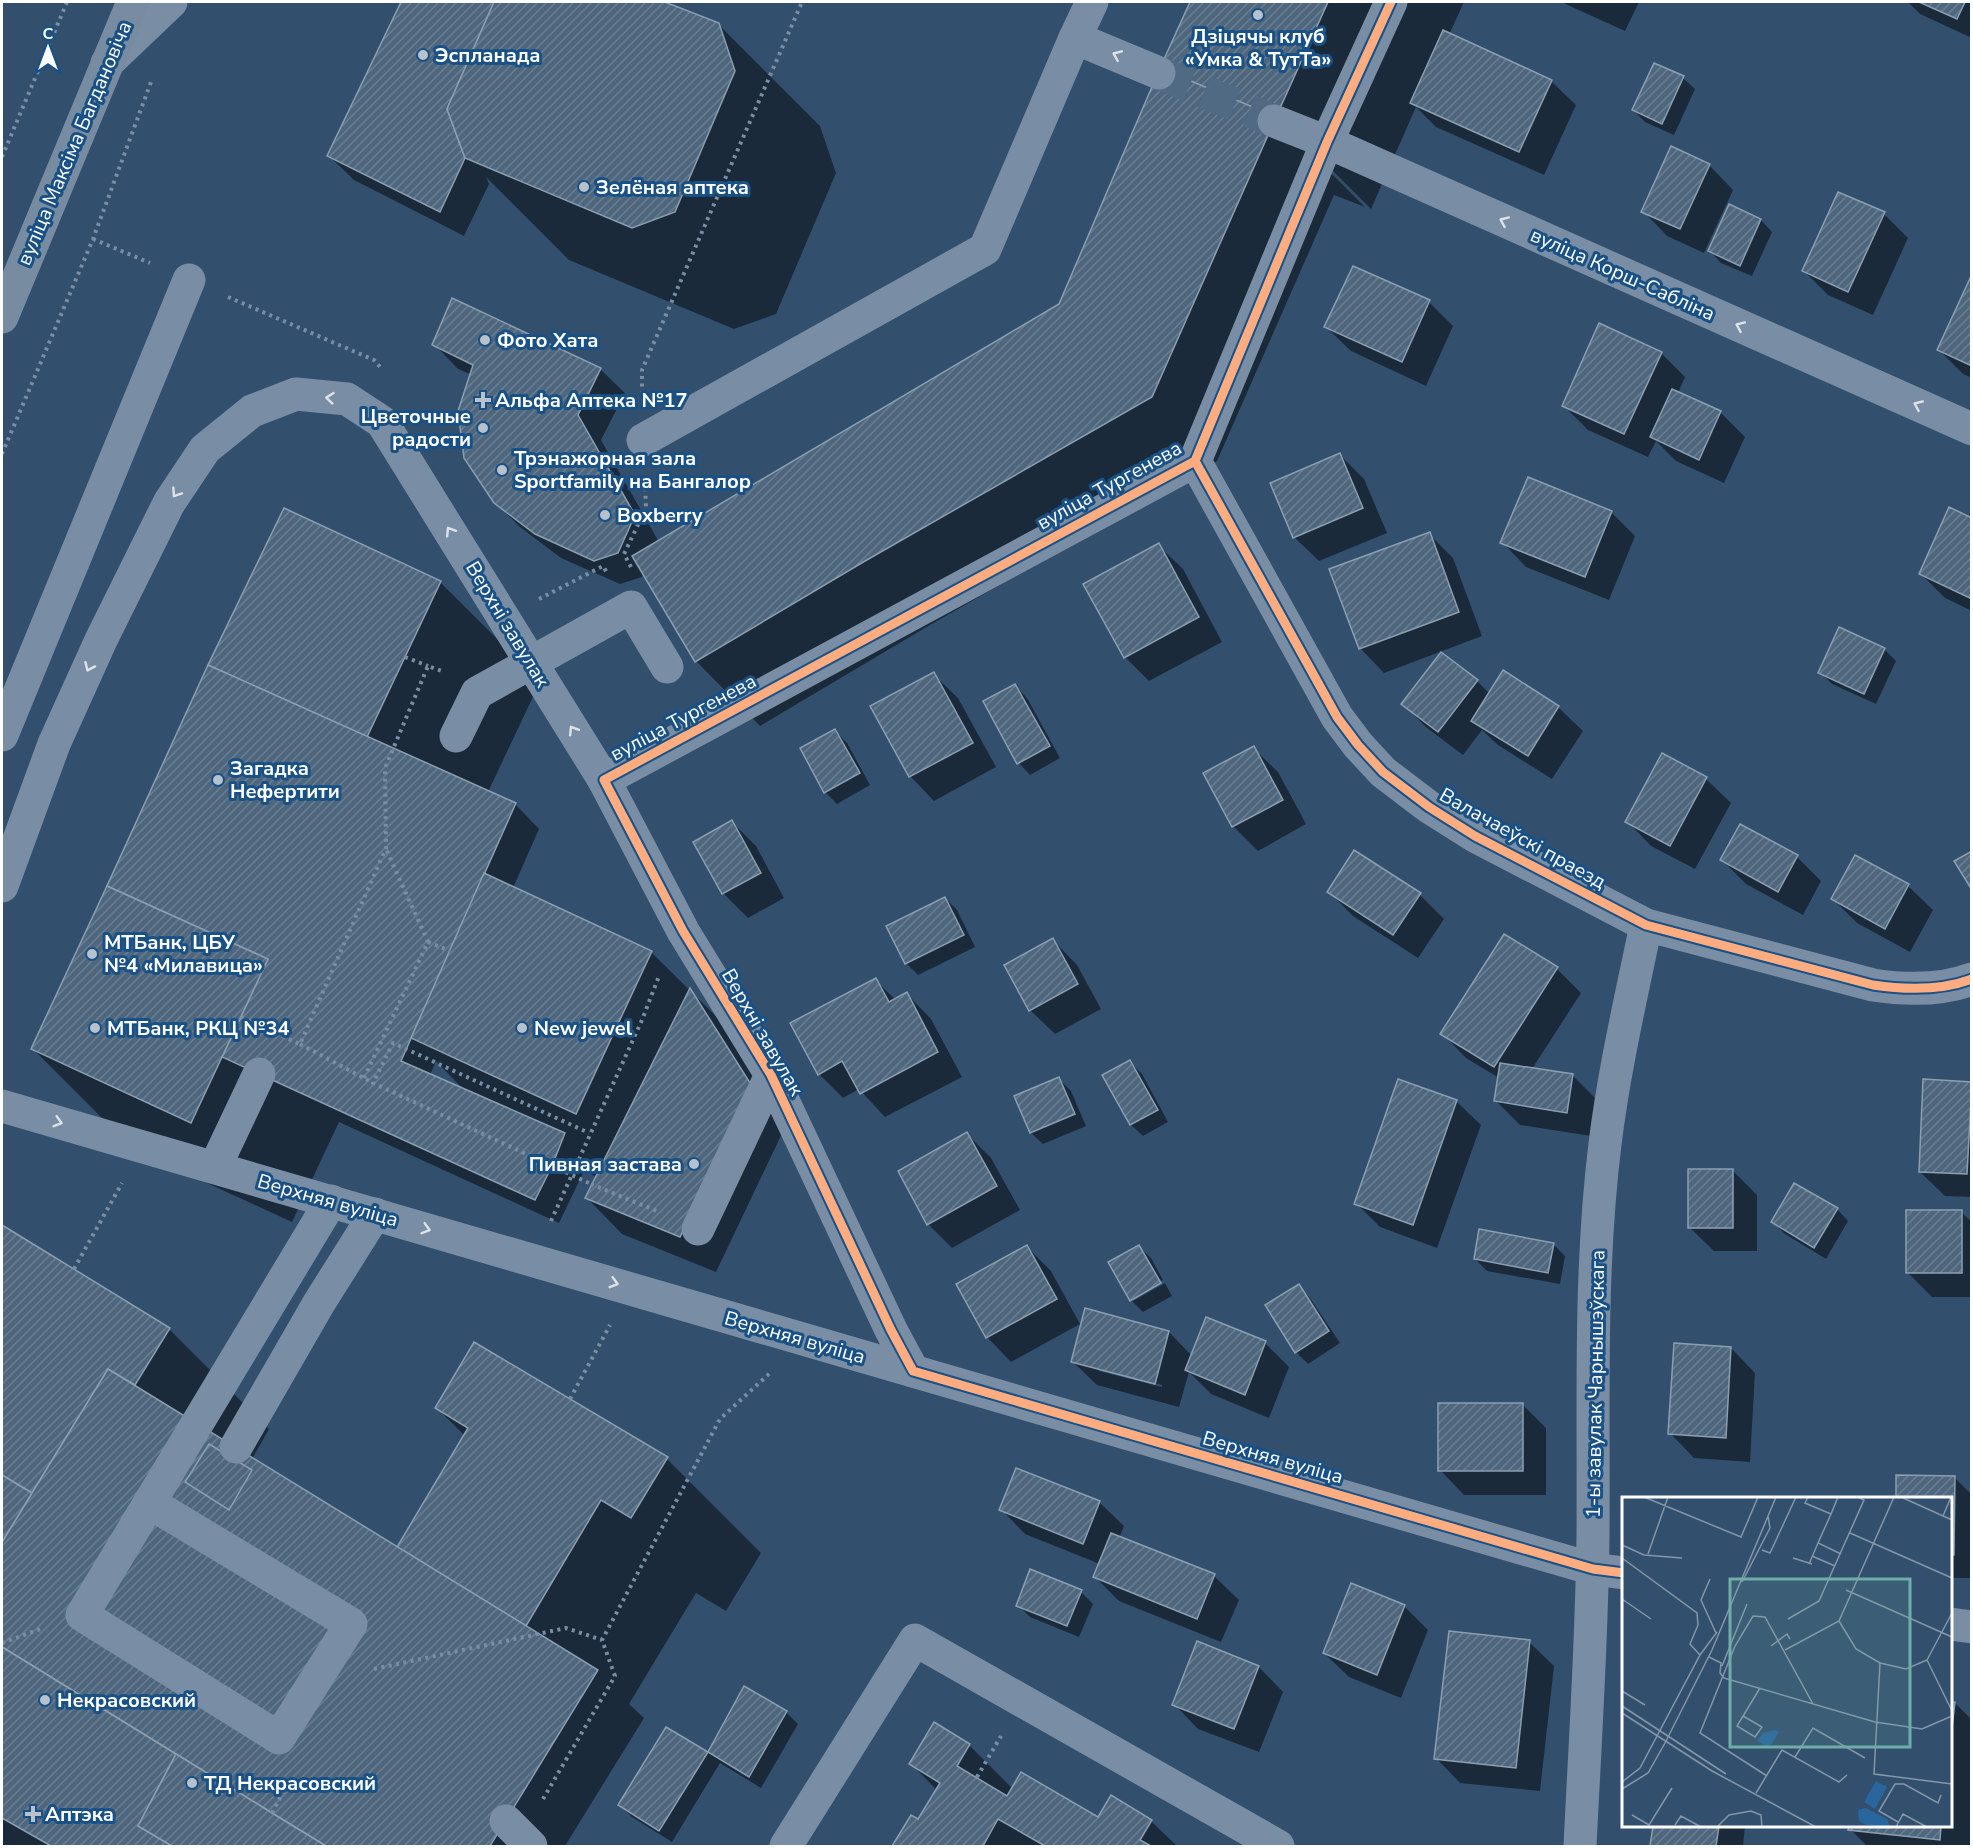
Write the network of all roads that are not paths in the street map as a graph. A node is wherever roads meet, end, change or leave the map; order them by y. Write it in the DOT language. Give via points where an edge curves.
graph roads {
  1 [pos="133,2"];
  2 [pos="171,2"];
  3 [pos="1092,2"];
  4 [pos="1391,2"];
  5 [pos="1075,38"];
  6 [pos="107,63"];
  7 [pos="1159,73"];
  8 [pos="1274,121"];
  9 [pos="1327,142"];
  10 [pos="189,280"];
  11 [pos="2,317"];
  12 [pos="1971,429"];
  13 [pos="643,440"];
  14 [pos="1195,461"];
  15 [pos="531,663"];
  16 [pos="667,667"];
  17 [pos="2,735"];
  18 [pos="456,736"];
  19 [pos="604,780"];
  20 [pos="2,886"];
  21 [pos="1646,925"];
  22 [pos="1971,979"];
  23 [pos="260,1074"];
  24 [pos="771,1076"];
  25 [pos="2,1106"];
  26 [pos="215,1167"];
  27 [pos="331,1201"];
  28 [pos="375,1214"];
  29 [pos="698,1228"];
  30 [pos="913,1371"];
  31 [pos="236,1447"];
  32 [pos="150,1503"];
  33 [pos="1608,1571"];
  34 [pos="1952,1624"];
  35 [pos="1971,1627"];
  36 [pos="786,1846"];
  37 [pos="1278,1846"];
  38 [pos="1580,1846"];
  1 -- 6 [label="main road, вуліца Максіма Багдановіча"];
  2 -- 6 [label="street"];
  3 -- 5 [label="street"];
  4 -- 9 [label="street, вуліца Тургенева"];
  7 -- 5 [label="street, one-way"];
  5 -- 13 [label="street" via="985,249"];
  6 -- 11 [label="main road, вуліца Максіма Багдановіча"];
  8 -- 9 [label="street, вуліца Корш-Сабліна"];
  12 -- 9 [label="street, вуліца Корш-Сабліна, one-way"];
  9 -- 14 [label="street, вуліца Тургенева"];
  10 -- 17 [label="street"];
  14 -- 19 [label="street, вуліца Тургенева"];
  14 -- 21 [label="street, Валачаеўскі праезд" via="1337,717 1383,772 1475,836"];
  15 -- 16 [label="street" via="631,607"];
  15 -- 18 [label="street" via="477,693"];
  19 -- 15 [label="street, Верхні завулак, one-way"];
  15 -- 20 [label="street, Верхні завулак, one-way" via="382,422 347,399 296,394 252,411 205,448 169,502 54,744"];
  19 -- 24 [label="street, Верхні завулак" via="683,931"];
  21 -- 22 [label="street, Валачаеўскі праезд" via="1873,985 1934,988"];
  21 -- 33 [label="street, 1-ы завулак Чарнышэўскага" via="1615,1076 1603,1169 1595,1286"];
  23 -- 26 [label="street"];
  24 -- 29 [label="street"];
  24 -- 30 [label="street, Верхні завулак"];
  25 -- 26 [label="street, Верхняя вуліца, one-way"];
  26 -- 27 [label="street, Верхняя вуліца"];
  27 -- 28 [label="street, Верхняя вуліца"];
  27 -- 32 [label="street"];
  28 -- 30 [label="street, Верхняя вуліца, one-way"];
  28 -- 31 [label="street"];
  30 -- 33 [label="street, Верхняя вуліца"];
  32 -- 32 [label="street" via="351,1624 279,1738 82,1615"];
  33 -- 38 [label="street, 1-ы завулак Чарнышэўскага"];
  34 -- 35 [label="street"];
  36 -- 37 [label="street" via="915,1640"];
}
